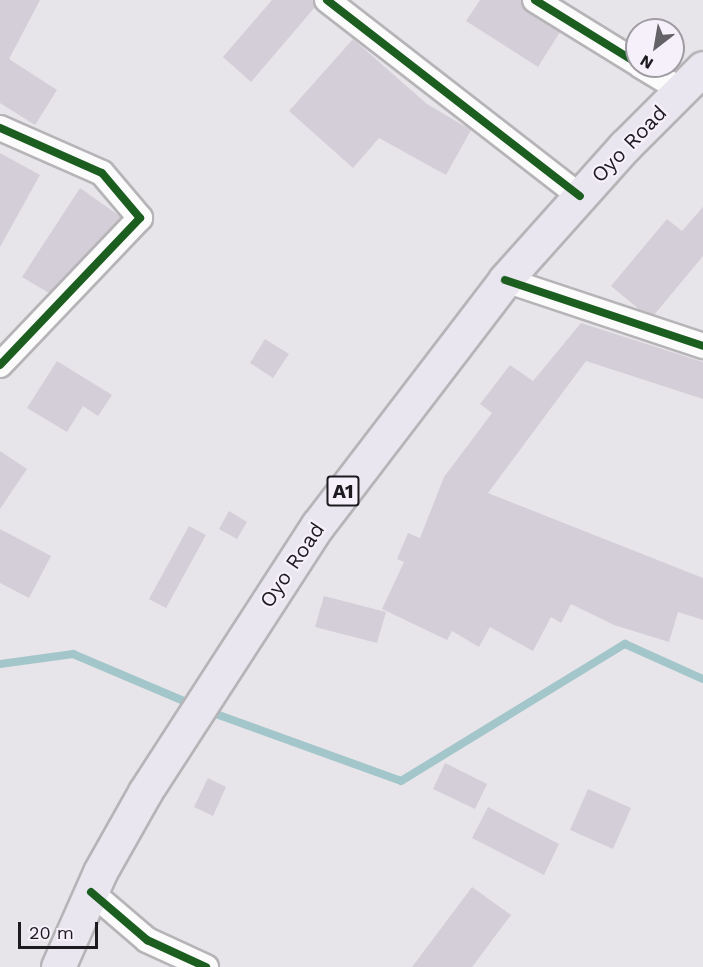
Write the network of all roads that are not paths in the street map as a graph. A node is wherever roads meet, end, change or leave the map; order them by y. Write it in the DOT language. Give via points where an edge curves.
graph roads {
  1 [pos="327,0"];
  2 [pos="535,0"];
  3 [pos="625,56"];
  4 [pos="692,79"];
  5 [pos="0,128"];
  6 [pos="580,196"];
  7 [pos="505,280"];
  8 [pos="703,346"];
  9 [pos="0,365"];
  10 [pos="91,892"];
  11 [pos="58,967"];
  12 [pos="206,967"];
  1 -- 6 [label="street"];
  2 -- 3 [label="street"];
  4 -- 6 [label="highway, Oyo Road / A1"];
  5 -- 9 [label="street" via="102,173 140,218"];
  6 -- 7 [label="highway, Oyo Road / A1"];
  7 -- 8 [label="street"];
  7 -- 10 [label="highway, Oyo Road / A1" via="318,525 145,792"];
  10 -- 11 [label="highway, Oyo Road / A1"];
  10 -- 12 [label="street" via="147,940"];
}
